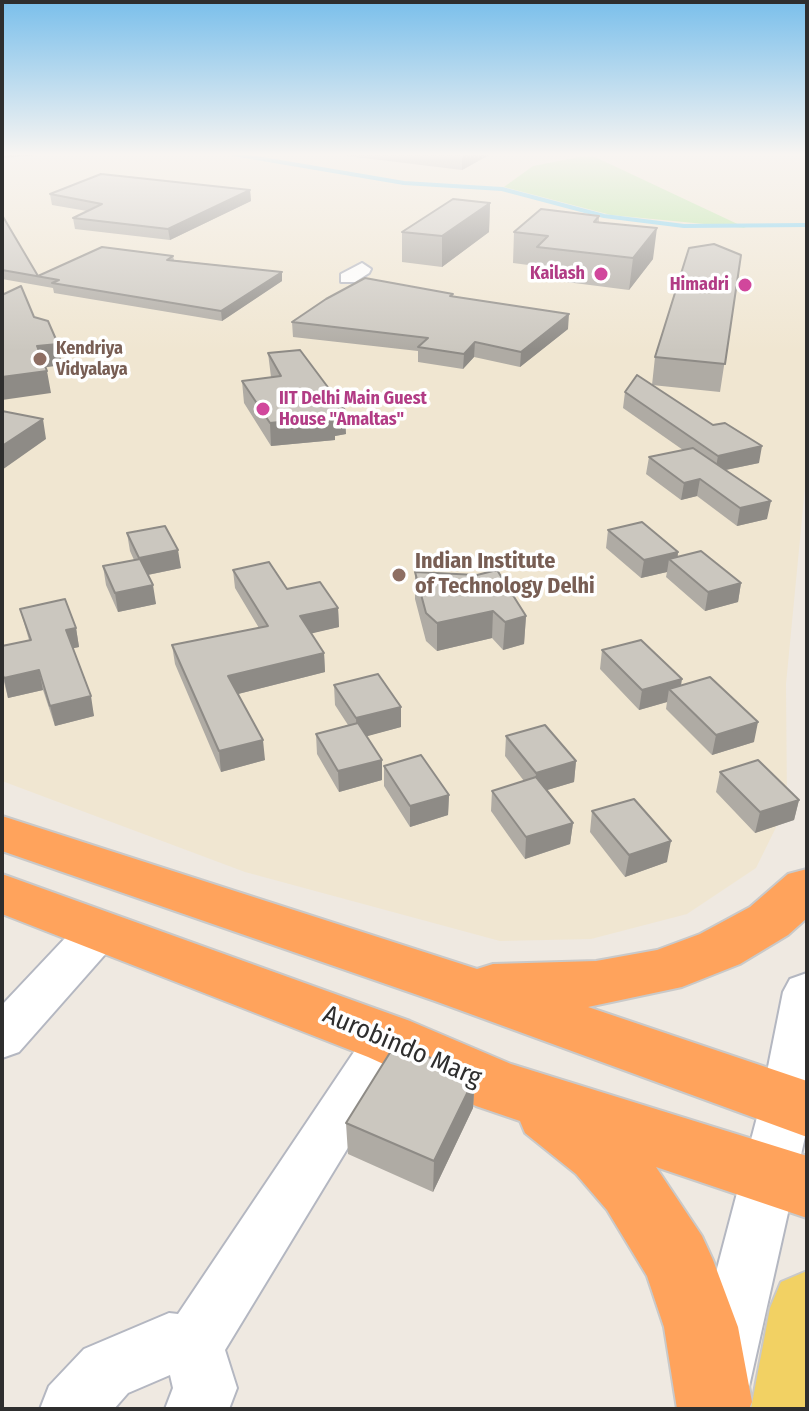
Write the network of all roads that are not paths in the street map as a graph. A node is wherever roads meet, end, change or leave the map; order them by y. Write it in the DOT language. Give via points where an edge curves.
graph roads {
  1 [pos="2,833"];
  2 [pos="807,888"];
  3 [pos="2,893"];
  4 [pos="100,930"];
  5 [pos="455,985"];
  6 [pos="807,992"];
  7 [pos="2,1038"];
  8 [pos="389,1039"];
  9 [pos="498,1087"];
  10 [pos="797,1105"];
  11 [pos="788,1181"];
  12 [pos="807,1308"];
  13 [pos="193,1345"];
  14 [pos="712,1406"];
  15 [pos="72,1409"];
  16 [pos="197,1409"];
  17 [pos="790,1409"];
  1 -- 5 [label="highway"];
  2 -- 5 [label="highway" via="769,921 733,942 662,971 596,984"];
  3 -- 4 [label="highway, Aurobindo Marg"];
  4 -- 7 [label="street"];
  4 -- 8 [label="highway, Aurobindo Marg"];
  5 -- 10 [label="highway"];
  6 -- 10 [label="street"];
  8 -- 9 [label="highway, Aurobindo Marg"];
  8 -- 13 [label="street"];
  9 -- 11 [label="highway, Aurobindo Marg"];
  9 -- 14 [label="highway" via="551,1115 599,1153 642,1201 677,1260 697,1314"];
  10 -- 11 [label="street"];
  11 -- 14 [label="street"];
  12 -- 17 [label="main road"];
  13 -- 15 [label="street" via="169,1344 106,1371"];
  13 -- 16 [label="street" via="205,1388"];
}
